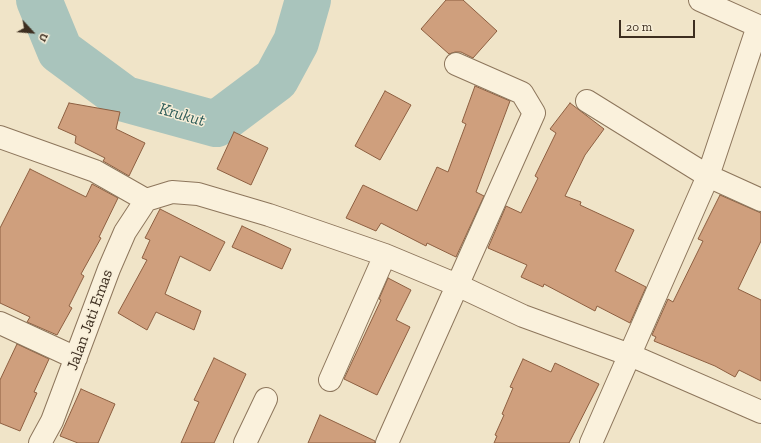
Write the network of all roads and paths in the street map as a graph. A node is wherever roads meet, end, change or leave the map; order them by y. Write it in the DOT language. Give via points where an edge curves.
graph roads {
  1 [pos="700,0"];
  2 [pos="760,26"];
  3 [pos="456,64"];
  4 [pos="587,101"];
  5 [pos="0,137"];
  6 [pos="708,176"];
  7 [pos="146,200"];
  8 [pos="761,200"];
  9 [pos="385,256"];
  10 [pos="457,285"];
  11 [pos="0,323"];
  12 [pos="630,355"];
  13 [pos="76,358"];
  14 [pos="330,380"];
  15 [pos="266,399"];
  16 [pos="761,412"];
  17 [pos="40,443"];
  18 [pos="245,443"];
  19 [pos="387,443"];
  20 [pos="591,443"];
  1 -- 2 [label="street"];
  2 -- 6 [label="street"];
  3 -- 10 [label="street" via="522,93 534,113"];
  4 -- 6 [label="street"];
  5 -- 7 [label="street" via="95,170"];
  6 -- 8 [label="street"];
  6 -- 12 [label="street"];
  7 -- 9 [label="street" via="172,192 198,194 269,215"];
  7 -- 13 [label="street, Jalan Jati Emas" via="125,232"];
  9 -- 10 [label="street"];
  9 -- 14 [label="street"];
  10 -- 12 [label="street" via="523,316"];
  10 -- 19 [label="street"];
  11 -- 13 [label="street"];
  12 -- 16 [label="street"];
  12 -- 20 [label="street"];
  13 -- 17 [label="street, Jalan Jati Emas" via="52,421"];
  15 -- 18 [label="street"];
}
